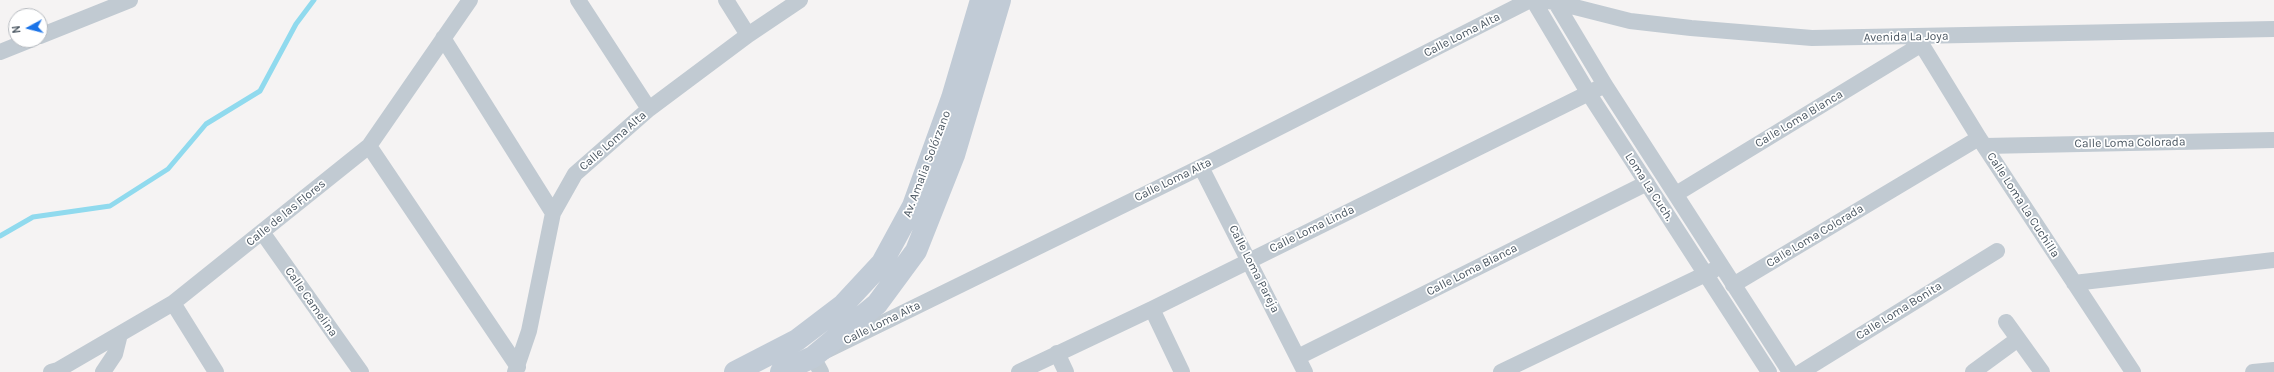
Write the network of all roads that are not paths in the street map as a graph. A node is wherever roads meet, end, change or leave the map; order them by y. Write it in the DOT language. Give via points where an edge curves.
graph roads {
  1 [pos="130,0"];
  2 [pos="470,0"];
  3 [pos="578,0"];
  4 [pos="726,0"];
  5 [pos="800,0"];
  6 [pos="981,0"];
  7 [pos="1000,0"];
  8 [pos="1532,0"];
  9 [pos="1550,0"];
  10 [pos="2274,29"];
  11 [pos="48,33"];
  12 [pos="748,35"];
  13 [pos="443,38"];
  14 [pos="1919,40"];
  15 [pos="10,48"];
  16 [pos="0,52"];
  17 [pos="1605,85"];
  18 [pos="1589,94"];
  19 [pos="649,109"];
  20 [pos="2274,140"];
  21 [pos="1982,142"];
  22 [pos="370,146"];
  23 [pos="1201,167"];
  24 [pos="1647,183"];
  25 [pos="1676,194"];
  26 [pos="553,213"];
  27 [pos="262,232"];
  28 [pos="1997,251"];
  29 [pos="1250,260"];
  30 [pos="2274,260"];
  31 [pos="1721,266"];
  32 [pos="1705,274"];
  33 [pos="2074,283"];
  34 [pos="1733,285"];
  35 [pos="173,303"];
  36 [pos="1152,309"];
  37 [pos="2006,322"];
  38 [pos="120,334"];
  39 [pos="2018,339"];
  40 [pos="1057,353"];
  41 [pos="1298,357"];
  42 [pos="1782,358"];
  43 [pos="817,364"];
  44 [pos="516,370"];
  45 [pos="1763,370"];
  46 [pos="2274,370"];
  47 [pos="56,371"];
  48 [pos="103,372"];
  49 [pos="216,372"];
  50 [pos="361,372"];
  51 [pos="735,372"];
  52 [pos="781,372"];
  53 [pos="1019,372"];
  54 [pos="1066,372"];
  55 [pos="1182,372"];
  56 [pos="1305,372"];
  57 [pos="1501,372"];
  58 [pos="1790,372"];
  59 [pos="1801,372"];
  60 [pos="1973,372"];
  61 [pos="2042,372"];
  62 [pos="2133,372"];
  63 [pos="2253,372"];
  1 -- 11 [label="street"];
  2 -- 13 [label="street, Calle de las Flores"];
  3 -- 19 [label="street"];
  4 -- 12 [label="street"];
  5 -- 12 [label="street, Calle Loma Alta"];
  6 -- 51 [label="main road, Av. Amalia Solórzano" via="952,98 913,206 882,263 843,305 797,340"];
  7 -- 43 [label="main road, Av. Amalia Solórzano" via="954,155 916,251 877,304"];
  8 -- 18 [label="street, Loma La Cuch."];
  8 -- 23 [label="street, Calle Loma Alta"];
  9 -- 14 [label="street, Avenida La Joya" via="1630,21 1691,28 1812,38"];
  9 -- 17 [label="street, Loma La Cuch."];
  10 -- 14 [label="street, Avenida La Joya"];
  12 -- 19 [label="street, Calle Loma Alta"];
  13 -- 22 [label="street, Calle de las Flores"];
  13 -- 26 [label="street"];
  14 -- 21 [label="street, Calle Loma La Cuchilla"];
  14 -- 25 [label="street, Calle Loma Blanca"];
  15 -- 16 [label="street"];
  17 -- 18 [label="street, Calle Loma Linda"];
  17 -- 25 [label="street, Loma La Cuch."];
  18 -- 24 [label="street, Loma La Cuch."];
  18 -- 29 [label="street, Calle Loma Linda"];
  19 -- 26 [label="street, Calle Loma Alta" via="575,174"];
  20 -- 21 [label="street, Calle Loma Colorada"];
  21 -- 33 [label="street, Calle Loma La Cuchilla"];
  21 -- 34 [label="street, Calle Loma Colorada"];
  22 -- 27 [label="street, Calle de las Flores"];
  22 -- 44 [label="street"];
  23 -- 29 [label="street, Calle Loma Pareja"];
  23 -- 43 [label="street, Calle Loma Alta"];
  24 -- 32 [label="street, Loma La Cuch."];
  24 -- 41 [label="street, Calle Loma Blanca"];
  25 -- 31 [label="street, Loma La Cuch."];
  26 -- 44 [label="street, Calle Loma Alta" via="529,331"];
  27 -- 35 [label="street, Calle de las Flores"];
  27 -- 50 [label="street, Calle Camelina"];
  28 -- 59 [label="street, Calle Loma Bonita"];
  29 -- 36 [label="street, Calle Loma Linda"];
  29 -- 41 [label="street, Calle Loma Pareja"];
  30 -- 33 [label="street"];
  31 -- 32 [label="street"];
  31 -- 34 [label="street, Loma La Cuch."];
  32 -- 45 [label="street, Loma La Cuch."];
  32 -- 57 [label="street"];
  33 -- 62 [label="street, Calle Loma La Cuchilla"];
  34 -- 42 [label="street, Loma La Cuch."];
  35 -- 38 [label="street, Calle de las Flores"];
  35 -- 49 [label="street"];
  36 -- 40 [label="street, Calle Loma Linda"];
  36 -- 55 [label="street"];
  37 -- 39 [label="street"];
  38 -- 47 [label="street, Calle de las Flores"];
  38 -- 48 [label="street" via="115,354"];
  39 -- 60 [label="street"];
  39 -- 61 [label="street"];
  40 -- 53 [label="street, Calle Loma Linda"];
  40 -- 54 [label="street"];
  41 -- 56 [label="street, Calle Loma Pareja"];
  42 -- 45 [label="street"];
  42 -- 58 [label="street, Loma La Cuch."];
  43 -- 52 [label="main road, Av. Amalia Solórzano"];
  46 -- 63 [label="street"];
}
